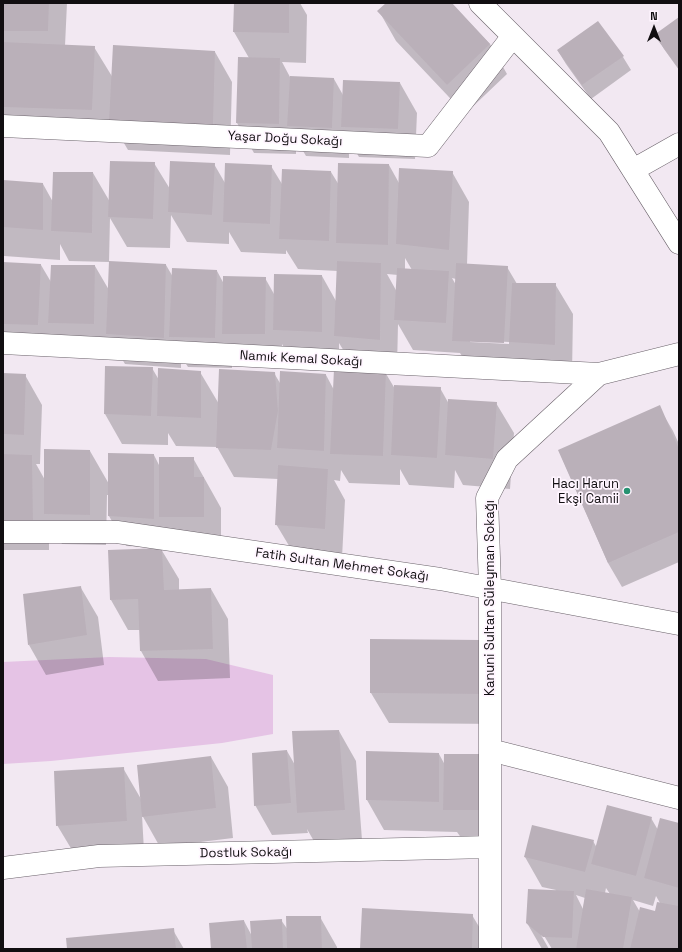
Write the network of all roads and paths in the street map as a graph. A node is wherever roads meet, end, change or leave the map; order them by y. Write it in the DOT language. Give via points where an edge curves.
graph roads {
  1 [pos="480,3"];
  2 [pos="513,36"];
  3 [pos="3,126"];
  4 [pos="679,144"];
  5 [pos="633,170"];
  6 [pos="679,243"];
  7 [pos="3,343"];
  8 [pos="679,354"];
  9 [pos="599,374"];
  10 [pos="3,532"];
  11 [pos="490,588"];
  12 [pos="679,624"];
  13 [pos="490,750"];
  14 [pos="679,798"];
  15 [pos="490,847"];
  16 [pos="3,868"];
  17 [pos="490,949"];
  1 -- 2 [label="street"];
  2 -- 3 [label="street, Yaşar Doğu Sokağı" via="428,146"];
  2 -- 5 [label="street" via="609,132"];
  4 -- 5 [label="street"];
  5 -- 6 [label="street"];
  7 -- 9 [label="street, Namık Kemal Sokağı"];
  8 -- 9 [label="street, Kanuni Sultan Süleyman Sokağı"];
  9 -- 11 [label="street, Kanuni Sultan Süleyman Sokağı" via="507,459 487,498"];
  10 -- 11 [label="street, Fatih Sultan Mehmet Sokağı" via="117,532"];
  11 -- 12 [label="street, Fatih Sultan Mehmet Sokağı"];
  11 -- 13 [label="street, Kanuni Sultan Süleyman Sokağı"];
  13 -- 14 [label="street"];
  13 -- 15 [label="street, Kanuni Sultan Süleyman Sokağı"];
  15 -- 16 [label="street, Dostluk Sokağı" via="99,856"];
  15 -- 17 [label="street, Kanuni Sultan Süleyman Sokağı"];
}
